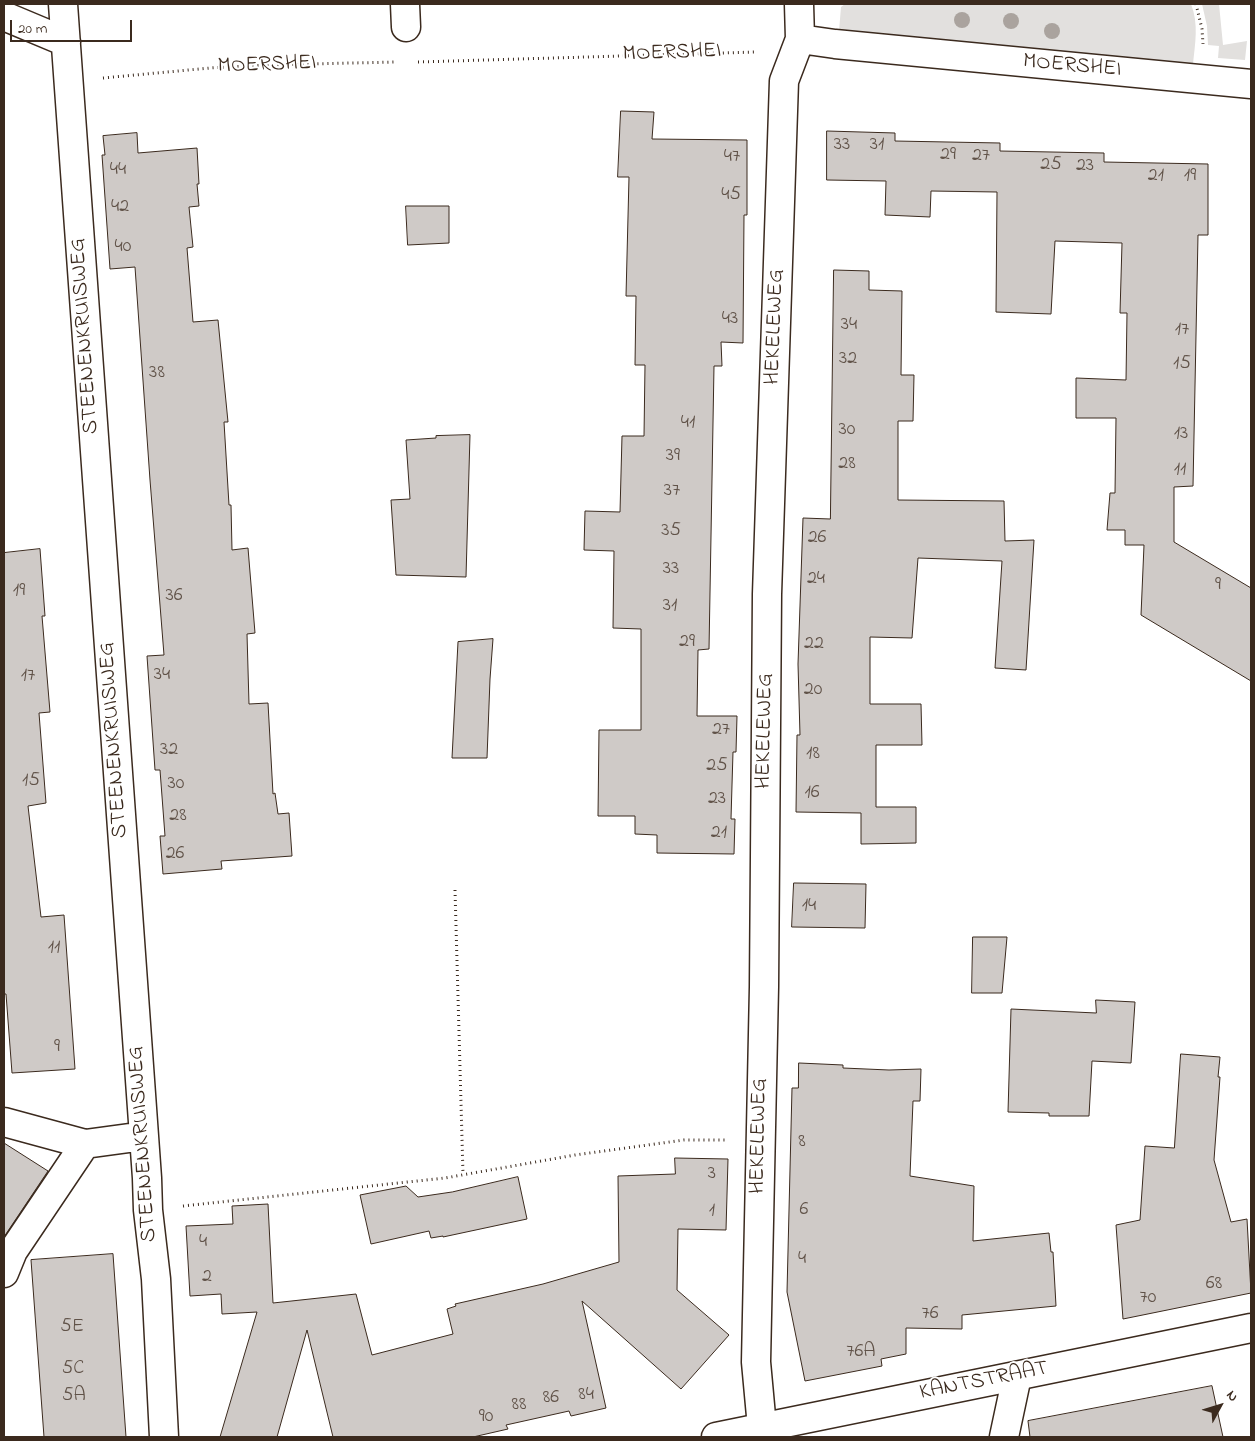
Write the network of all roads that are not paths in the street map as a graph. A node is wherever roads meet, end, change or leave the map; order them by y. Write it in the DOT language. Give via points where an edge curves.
graph roads {
  1 [pos="63,4"];
  2 [pos="798,4"];
  3 [pos="4,16"];
  4 [pos="800,39"];
  5 [pos="66,42"];
  6 [pos="1251,84"];
  7 [pos="4,1122"];
  8 [pos="144,1136"];
  9 [pos="85,1144"];
  10 [pos="4,1273"];
  11 [pos="1251,1328"];
  12 [pos="1017,1376"];
  13 [pos="762,1426"];
  14 [pos="164,1437"];
  15 [pos="716,1437"];
  16 [pos="1004,1437"];
  1 -- 5 [label="street, STEENENKRUISWEG"];
  2 -- 4 [label="street"];
  3 -- 5 [label="street"];
  4 -- 6 [label="street, MOERSHEI"];
  4 -- 13 [label="street, HEKELEWEG" via="784,81 767,594 756,1362"];
  5 -- 8 [label="street, STEENENKRUISWEG"];
  7 -- 9 [label="street"];
  8 -- 9 [label="street"];
  8 -- 14 [label="street, STEENENKRUISWEG"];
  9 -- 10 [label="street" via="14,1251"];
  11 -- 12 [label="street, KANTSTRAAT"];
  12 -- 13 [label="street, KANTSTRAAT"];
  12 -- 16 [label="street"];
  13 -- 15 [label="street, KANTSTRAAT"];
}
